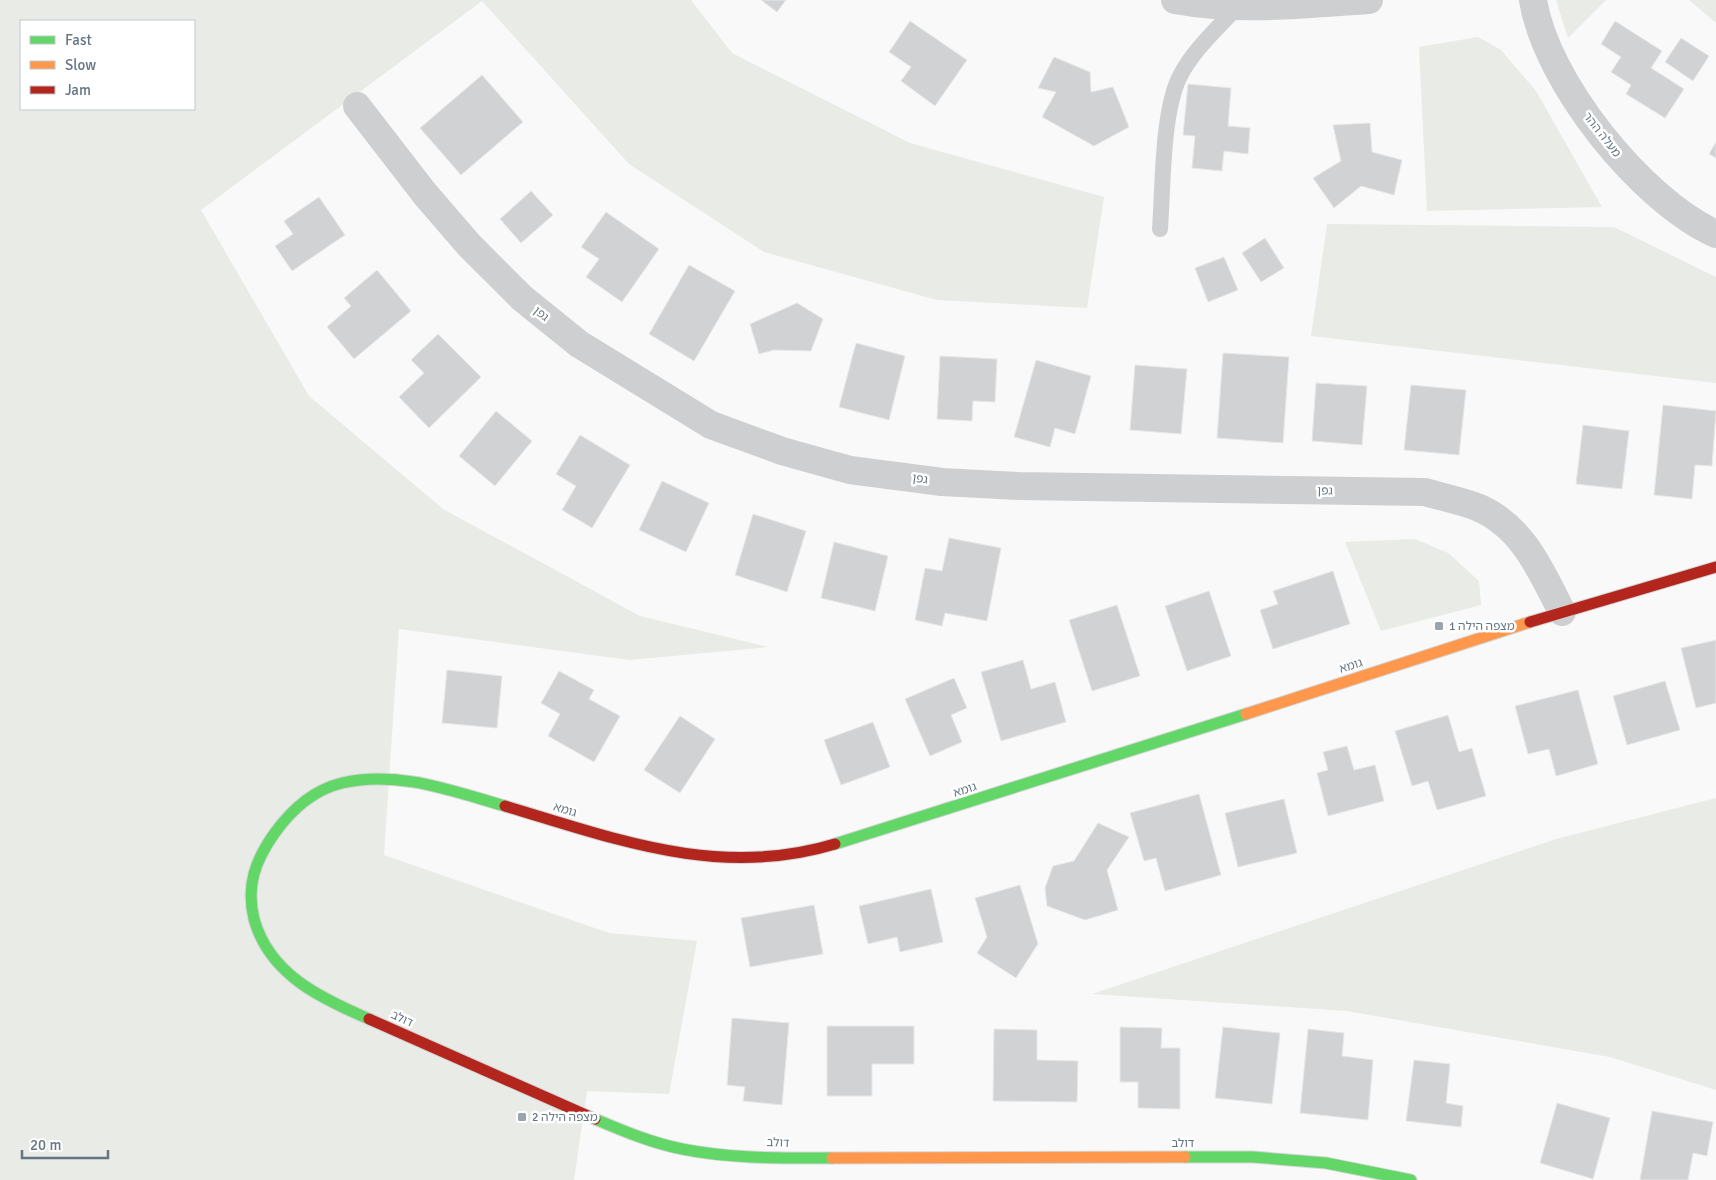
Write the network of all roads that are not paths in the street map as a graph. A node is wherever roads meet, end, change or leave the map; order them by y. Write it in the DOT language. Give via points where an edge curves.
graph roads {
  1 [pos="1175,0"];
  2 [pos="1369,0"];
  3 [pos="1533,0"];
  4 [pos="1237,7"];
  5 [pos="357,106"];
  6 [pos="1160,229"];
  7 [pos="1716,234"];
  8 [pos="1716,567"];
  9 [pos="1562,612"];
  10 [pos="251,878"];
  11 [pos="1411,1180"];
  1 -- 4 [label="street"];
  2 -- 4 [label="street"];
  3 -- 7 [label="street, מעלה ההר" via="1544,36 1563,77 1588,118 1647,187 1672,209"];
  4 -- 6 [label="lane" via="1196,52 1180,77 1170,102"];
  5 -- 9 [label="street, גפן" via="425,194 469,245 522,298 579,344 711,425 782,451 850,470 942,482 1425,492 1478,508 1510,527 1533,556"];
  8 -- 9 [label="street, גומא"];
  9 -- 10 [label="street, גומא" via="830,846 785,855 730,859 651,849 421,782 382,778 353,781 316,793 286,820 265,846"];
  10 -- 11 [label="street, דולב" via="253,917 266,950 291,977 330,1002 629,1134 683,1149 806,1158 1253,1157 1326,1163"];
}
